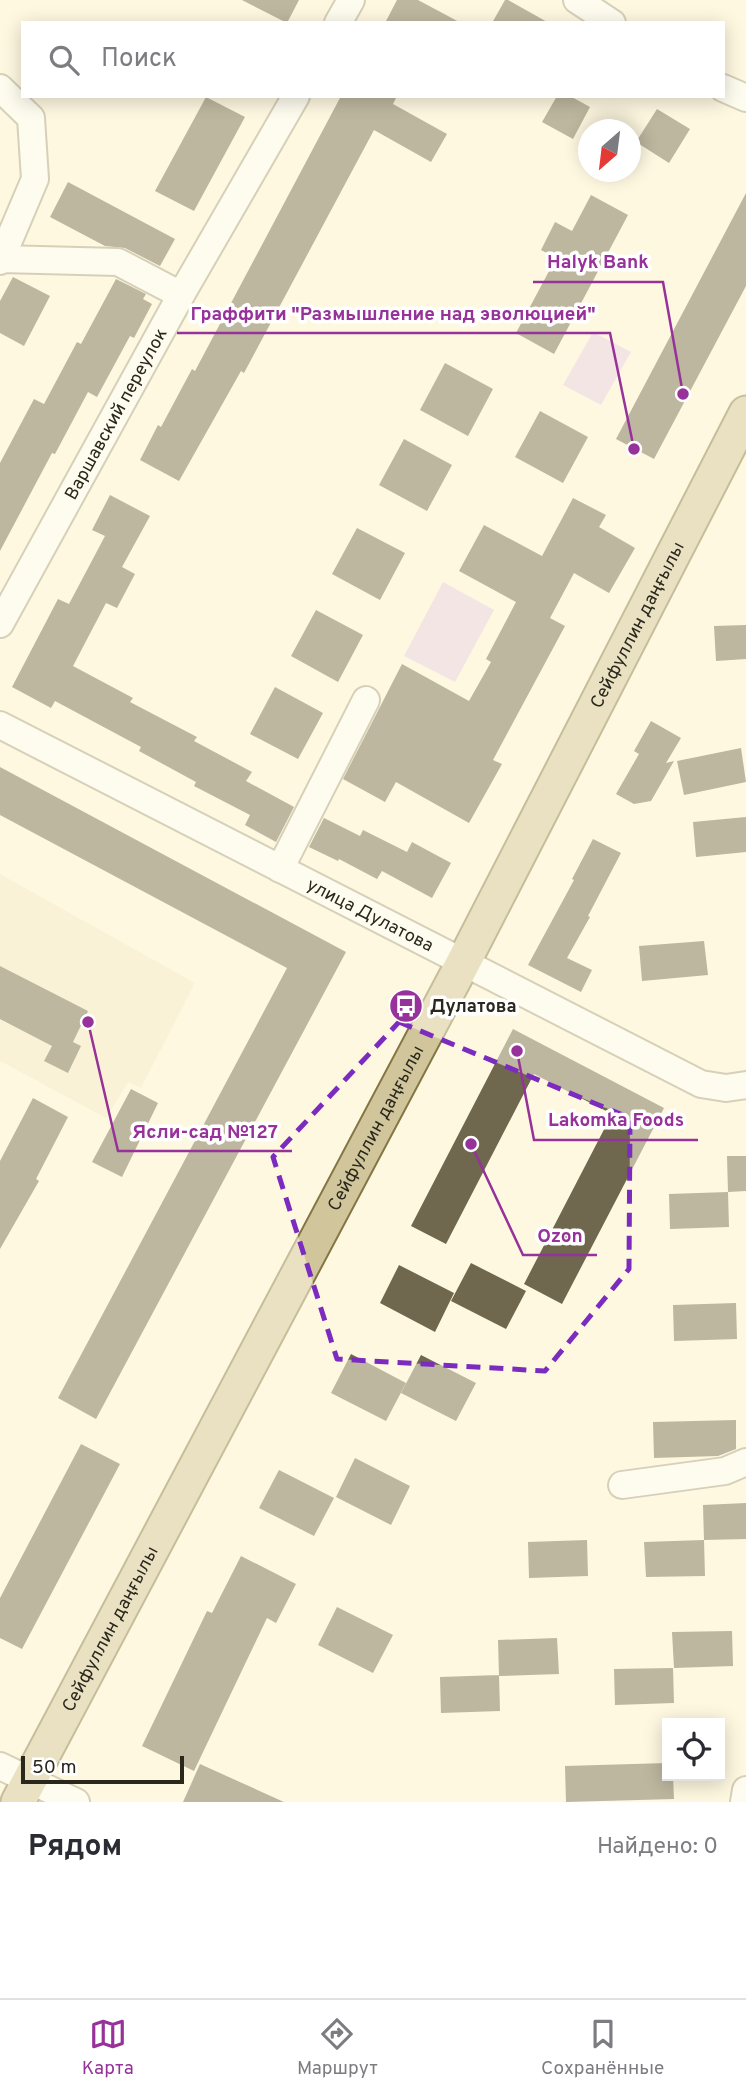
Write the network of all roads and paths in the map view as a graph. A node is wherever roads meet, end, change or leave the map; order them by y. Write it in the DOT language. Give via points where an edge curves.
graph roads {
  1 [pos="351,0"];
  2 [pos="577,0"];
  3 [pos="339,21"];
  4 [pos="609,21"];
  5 [pos="0,88"];
  6 [pos="725,89"];
  7 [pos="295,98"];
  8 [pos="746,98"];
  9 [pos="1,260"];
  10 [pos="181,295"];
  11 [pos="746,413"];
  12 [pos="0,624"];
  13 [pos="366,700"];
  14 [pos="0,726"];
  15 [pos="280,869"];
  16 [pos="463,963"];
  17 [pos="746,1085"];
  18 [pos="746,1462"];
  19 [pos="622,1485"];
  20 [pos="0,1766"];
  21 [pos="746,1790"];
  22 [pos="23,1791"];
  23 [pos="76,1802"];
  24 [pos="744,1802"];
  1 -- 3 [label="street"];
  2 -- 4 [label="street"];
  5 -- 9 [label="street" via="31,118 35,179"];
  6 -- 8 [label="street"];
  7 -- 10 [label="street, Варшавский переулок"];
  9 -- 10 [label="street" via="118,262"];
  10 -- 12 [label="street, Варшавский переулок"];
  11 -- 16 [label="main road, Сейфуллин даңғылы"];
  13 -- 15 [label="street"];
  14 -- 15 [label="street, улица Дулатова"];
  15 -- 16 [label="street, улица Дулатова"];
  16 -- 17 [label="street, улица Дулатова" via="701,1084"];
  16 -- 22 [label="main road, Сейфуллин даңғылы"];
  18 -- 19 [label="street" via="725,1471"];
  20 -- 22 [label="street"];
  21 -- 24 [label="street"];
  22 -- 23 [label="street"];
}
